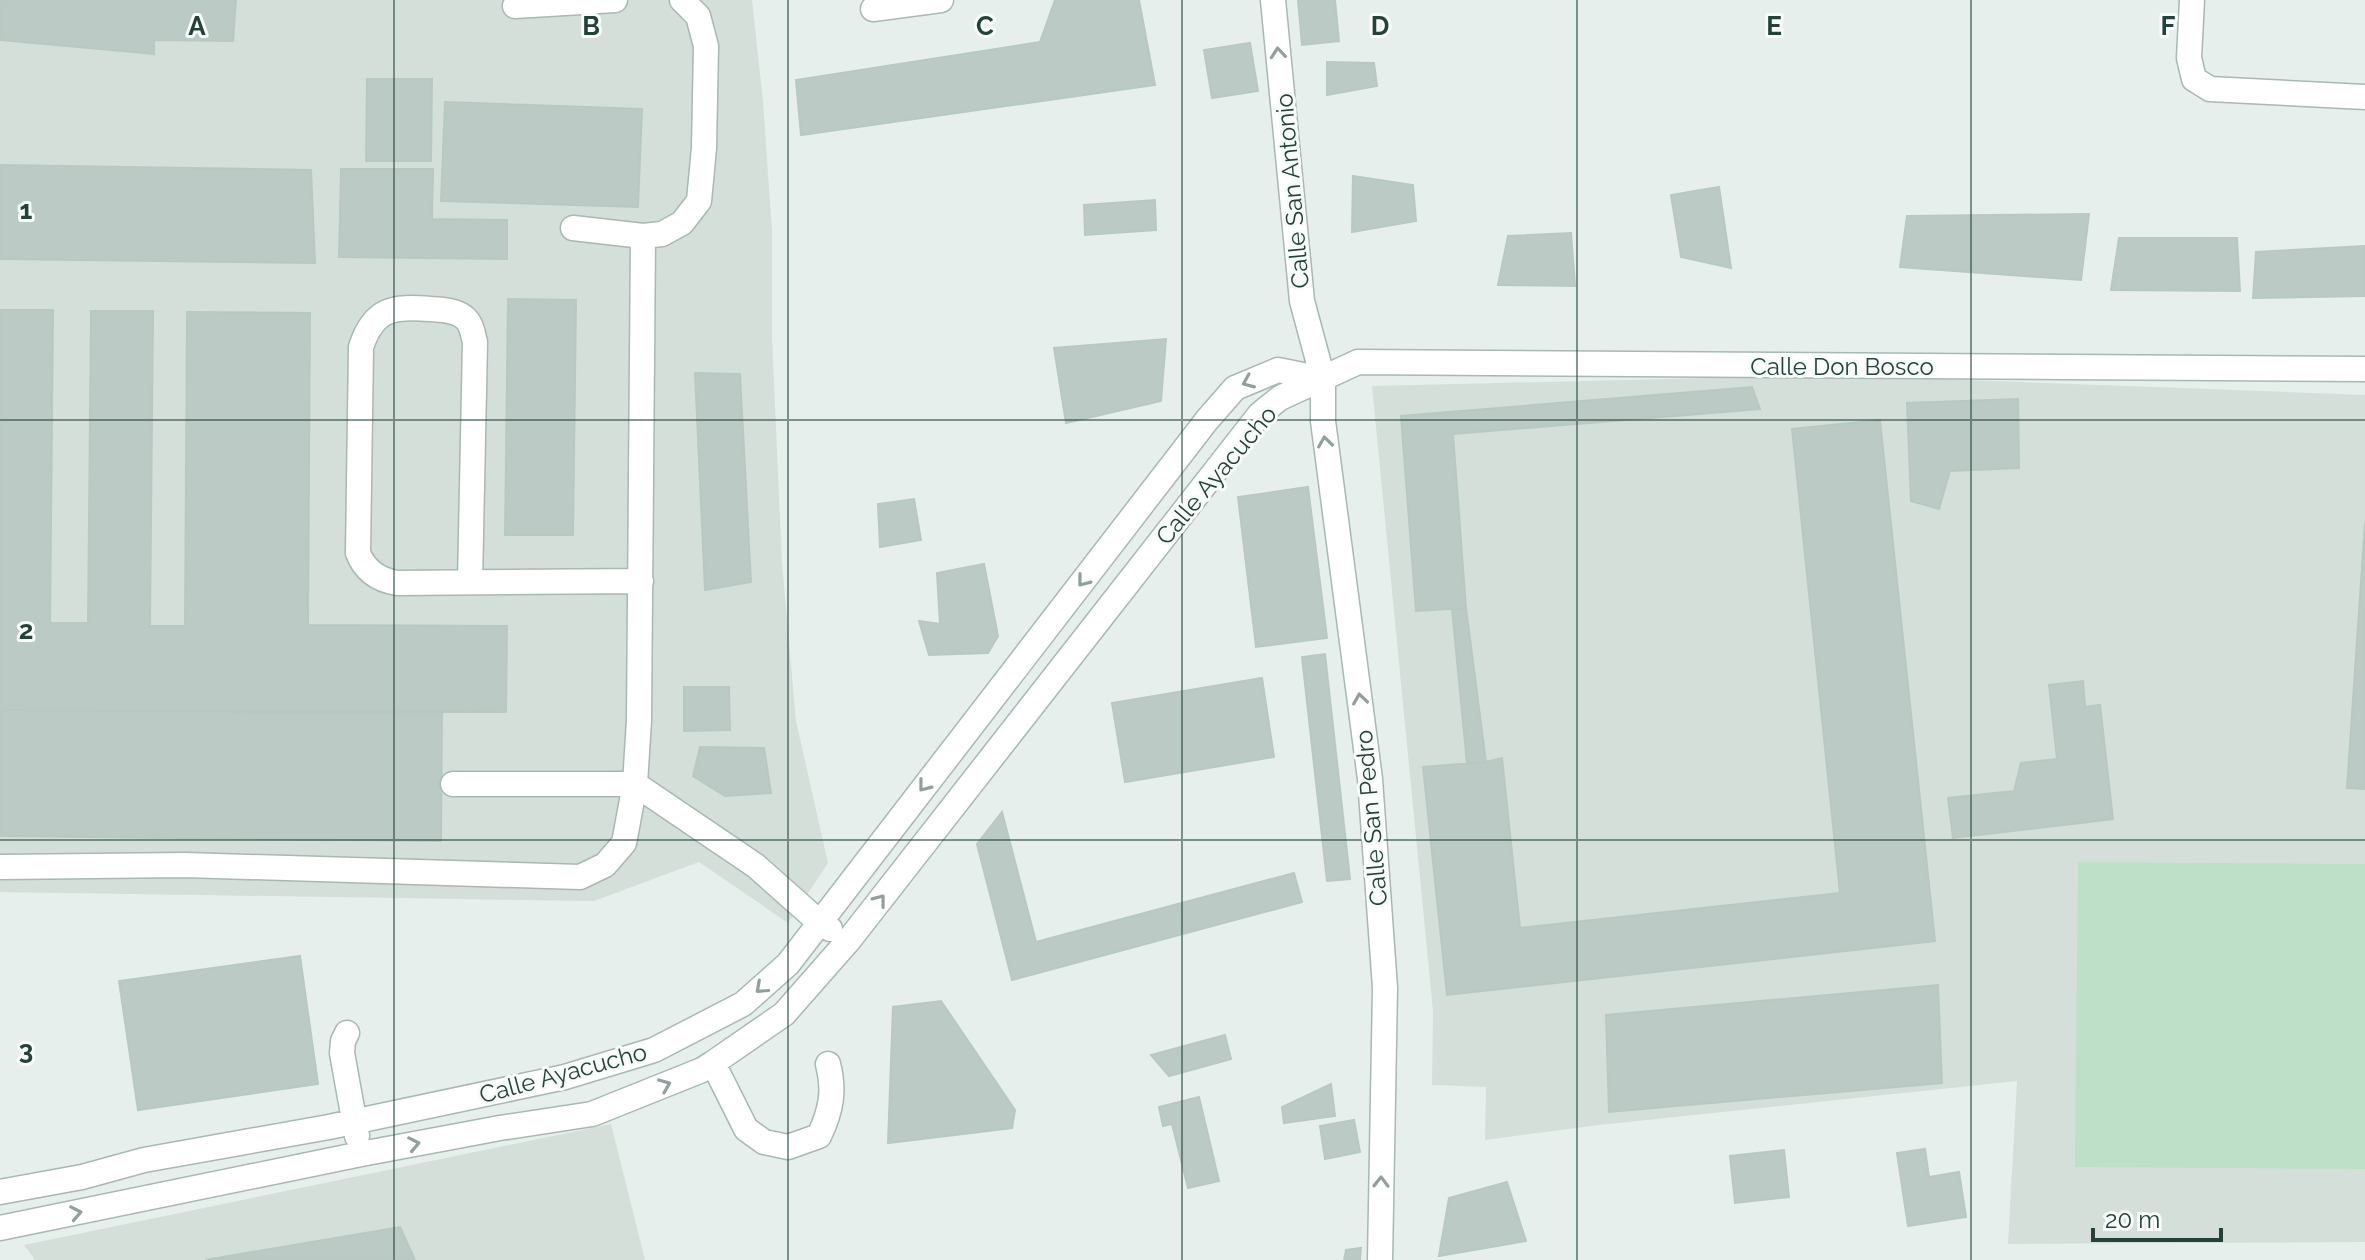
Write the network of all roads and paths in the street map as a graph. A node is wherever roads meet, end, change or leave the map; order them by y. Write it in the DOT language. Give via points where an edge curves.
graph roads {
  1 [pos="615,0"];
  2 [pos="682,0"];
  3 [pos="941,0"];
  4 [pos="1273,0"];
  5 [pos="2192,0"];
  6 [pos="515,6"];
  7 [pos="873,9"];
  8 [pos="2365,97"];
  9 [pos="573,228"];
  10 [pos="643,236"];
  11 [pos="2365,369"];
  12 [pos="1323,379"];
  13 [pos="641,581"];
  14 [pos="470,582"];
  15 [pos="453,784"];
  16 [pos="635,784"];
  17 [pos="0,867"];
  18 [pos="819,922"];
  19 [pos="849,940"];
  20 [pos="347,1033"];
  21 [pos="713,1063"];
  22 [pos="828,1064"];
  23 [pos="354,1122"];
  24 [pos="361,1154"];
  25 [pos="0,1192"];
  26 [pos="0,1228"];
  27 [pos="1380,1260"];
  1 -- 6 [label="street"];
  2 -- 10 [label="street" via="698,16 706,46 699,201 682,223 662,234"];
  3 -- 7 [label="street"];
  12 -- 4 [label="street, Calle San Antonio, one-way" via="1302,301"];
  5 -- 8 [label="street" via="2189,58 2194,79 2210,89"];
  9 -- 10 [label="street"];
  10 -- 13 [label="street"];
  11 -- 12 [label="street, Calle Don Bosco" via="1358,362"];
  12 -- 18 [label="street, Calle Ayacucho, one-way" via="1278,370 1235,388"];
  19 -- 12 [label="street, Calle Ayacucho, one-way" via="1260,414 1280,398"];
  27 -- 12 [label="street, Calle San Pedro, one-way" via="1385,988 1370,779 1323,421"];
  13 -- 14 [label="street"];
  13 -- 16 [label="street"];
  14 -- 14 [label="street" via="384,580 363,565 358,553 361,347 377,318 391,309 447,310 472,327"];
  15 -- 16 [label="street"];
  16 -- 17 [label="street" via="624,843 605,865 580,877 185,865"];
  16 -- 18 [label="street" via="756,866"];
  18 -- 19 [label="street"];
  18 -- 23 [label="street, Calle Ayacucho, one-way" via="788,964 743,1004 654,1050 565,1077"];
  19 -- 21 [label="street, Calle Ayacucho" via="784,1014"];
  20 -- 23 [label="street" via="342,1053"];
  21 -- 22 [label="street" via="746,1129 764,1142 788,1147 819,1136 833,1093"];
  24 -- 21 [label="street, Calle Ayacucho, one-way" via="592,1114"];
  23 -- 24 [label="street"];
  23 -- 25 [label="street, Calle Ayacucho"];
  26 -- 24 [label="street, Calle Ayacucho, one-way"];
}
